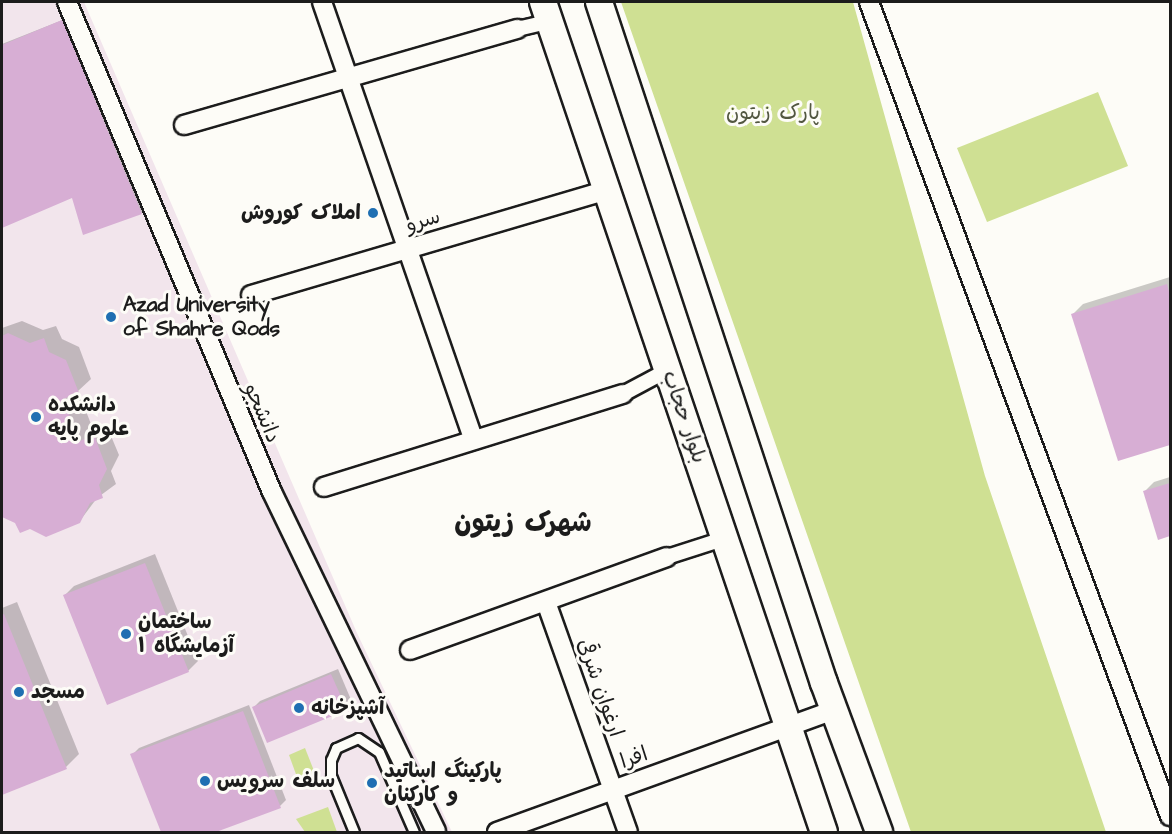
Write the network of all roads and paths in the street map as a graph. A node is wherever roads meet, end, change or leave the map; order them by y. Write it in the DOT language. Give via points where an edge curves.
graph roads {
  1 [pos="322,2"];
  2 [pos="599,2"];
  3 [pos="869,2"];
  4 [pos="67,3"];
  5 [pos="547,11"];
  6 [pos="517,28"];
  7 [pos="348,78"];
  8 [pos="184,125"];
  9 [pos="607,190"];
  10 [pos="406,250"];
  11 [pos="251,295"];
  12 [pos="668,370"];
  13 [pos="623,394"];
  14 [pos="472,439"];
  15 [pos="324,487"];
  16 [pos="726,538"];
  17 [pos="667,557"];
  18 [pos="546,602"];
  19 [pos="410,650"];
  20 [pos="834,710"];
  21 [pos="788,730"];
  22 [pos="612,790"];
  23 [pos="1170,816"];
  24 [pos="354,832"];
  25 [pos="414,832"];
  26 [pos="436,832"];
  27 [pos="497,832"];
  28 [pos="628,832"];
  29 [pos="824,832"];
  30 [pos="879,832"];
  1 -- 7 [label="street"];
  2 -- 20 [label="main road"];
  3 -- 23 [label="street"];
  4 -- 26 [label="street, دانشجو" via="272,492"];
  5 -- 6 [label="street"];
  5 -- 9 [label="main road, بلوار حجاب"];
  6 -- 7 [label="street"];
  7 -- 8 [label="street"];
  7 -- 10 [label="street"];
  9 -- 10 [label="street, سرو"];
  9 -- 12 [label="main road, بلوار حجاب"];
  10 -- 11 [label="street, سرو"];
  10 -- 14 [label="street"];
  12 -- 13 [label="street"];
  12 -- 16 [label="main road, بلوار حجاب"];
  13 -- 14 [label="street"];
  14 -- 15 [label="street"];
  16 -- 17 [label="street"];
  16 -- 21 [label="main road, بلوار حجاب"];
  17 -- 18 [label="street"];
  18 -- 19 [label="street"];
  18 -- 22 [label="street, ارغوان شرقی"];
  20 -- 21 [label="street, افرا"];
  20 -- 30 [label="main road"];
  21 -- 22 [label="street, افرا"];
  21 -- 29 [label="main road, بلوار حجاب"];
  22 -- 27 [label="street, افرا"];
  22 -- 28 [label="street, ارغوان شرقی"];
  24 -- 25 [label="lane" via="331,776 331,760 336,748 358,738 379,752"];
}
